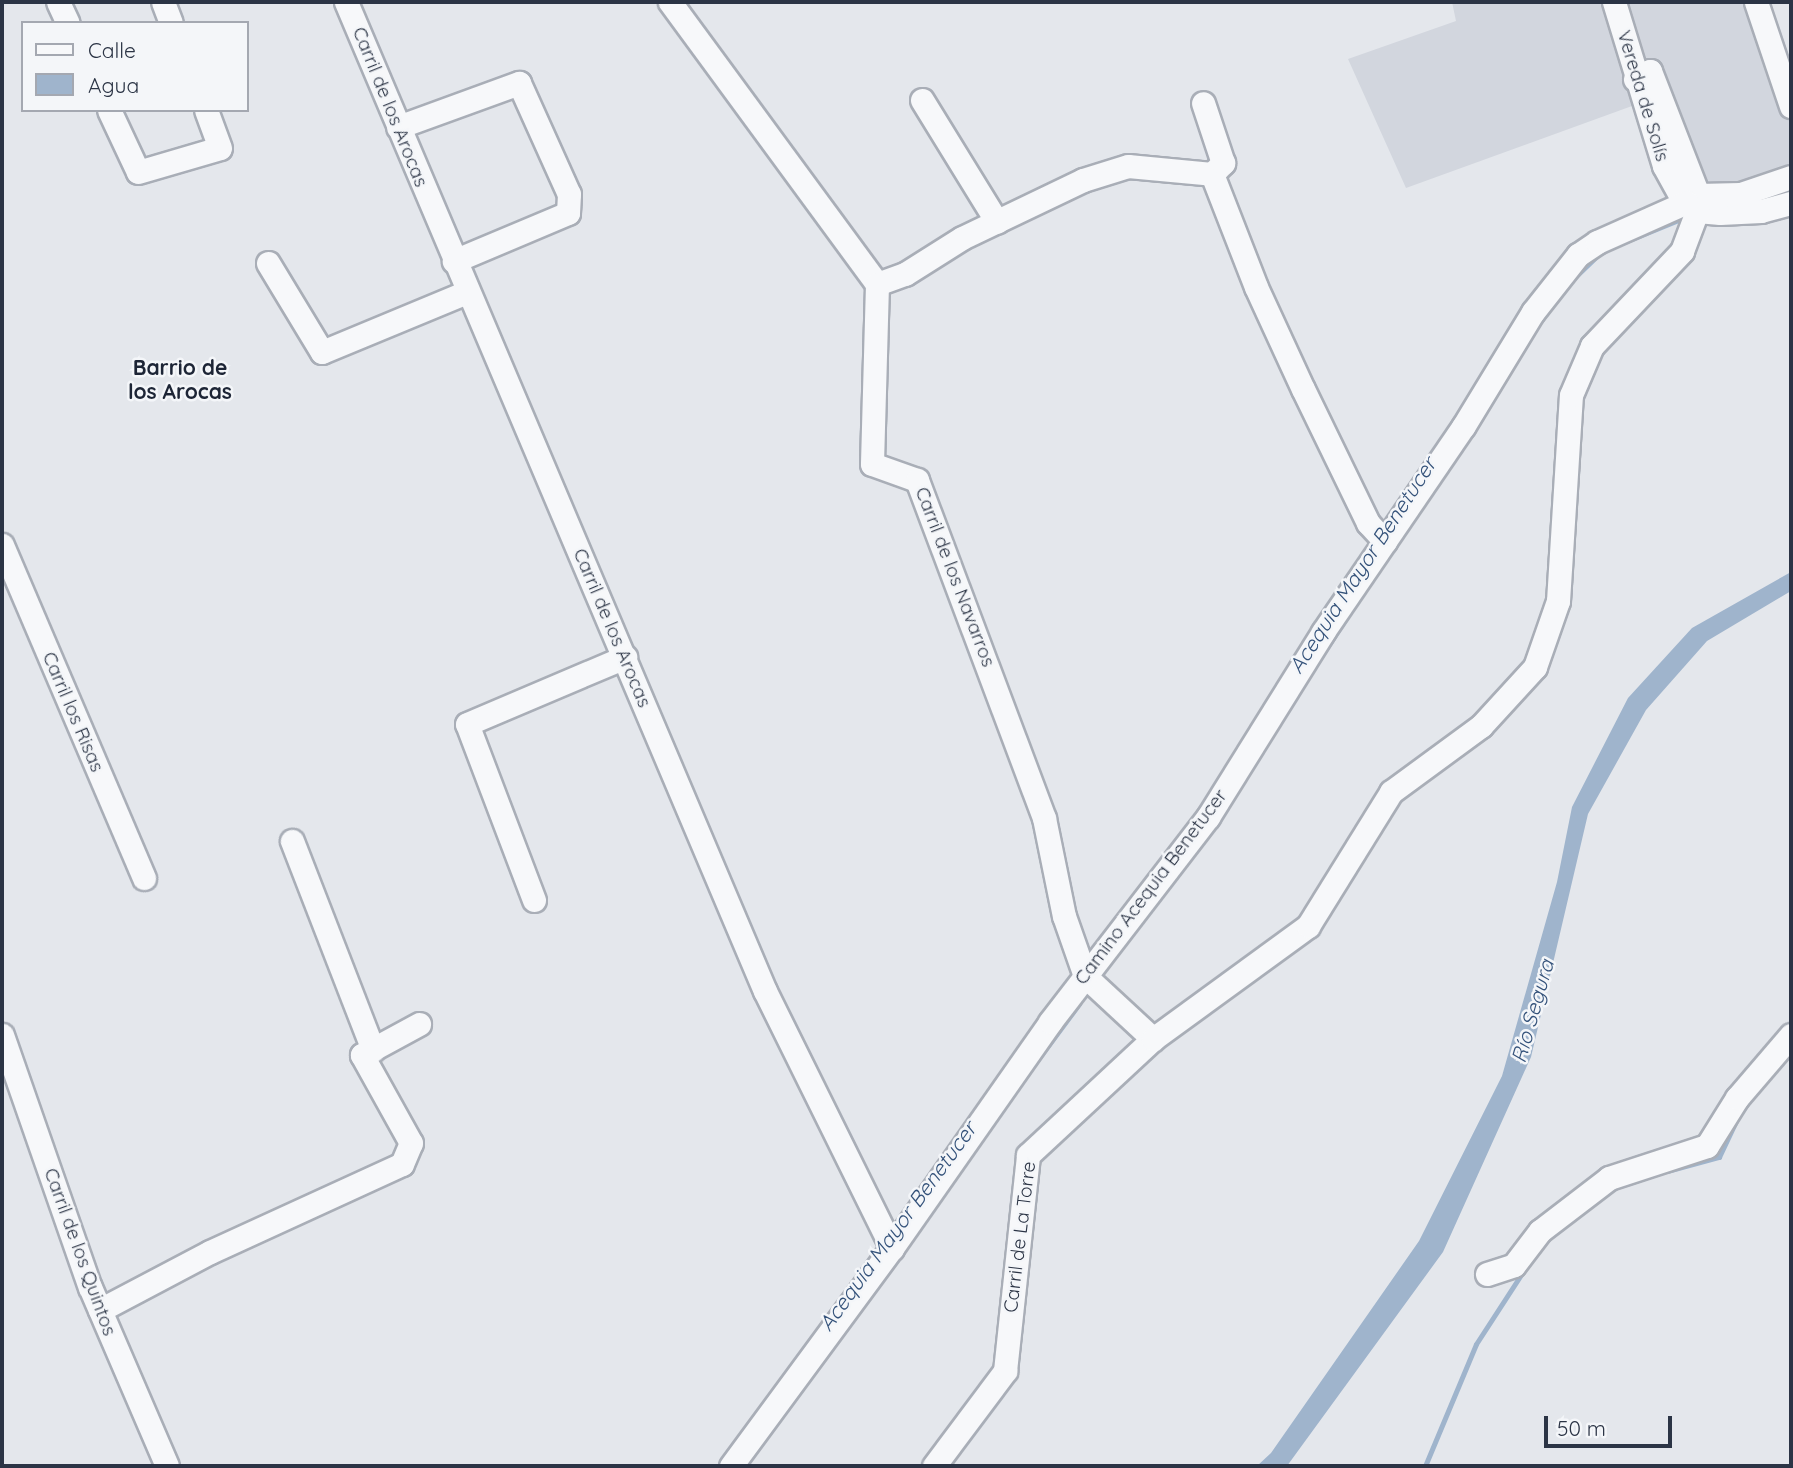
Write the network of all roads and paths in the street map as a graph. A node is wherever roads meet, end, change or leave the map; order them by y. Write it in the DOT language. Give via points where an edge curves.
graph roads {
  1 [pos="58,2"];
  2 [pos="163,2"];
  3 [pos="346,2"];
  4 [pos="670,2"];
  5 [pos="1614,2"];
  6 [pos="1756,2"];
  7 [pos="67,21"];
  8 [pos="170,21"];
  9 [pos="1635,79"];
  10 [pos="922,100"];
  11 [pos="1203,103"];
  12 [pos="1791,106"];
  13 [pos="110,112"];
  14 [pos="207,112"];
  15 [pos="398,127"];
  16 [pos="1212,174"];
  17 [pos="1791,177"];
  18 [pos="1791,203"];
  19 [pos="1692,206"];
  20 [pos="998,222"];
  21 [pos="454,261"];
  22 [pos="268,263"];
  23 [pos="877,284"];
  24 [pos="467,292"];
  25 [pos="1385,541"];
  26 [pos="2,545"];
  27 [pos="625,657"];
  28 [pos="292,841"];
  29 [pos="144,878"];
  30 [pos="534,901"];
  31 [pos="1085,976"];
  32 [pos="419,1024"];
  33 [pos="2,1035"];
  34 [pos="1791,1035"];
  35 [pos="1153,1039"];
  36 [pos="373,1050"];
  37 [pos="892,1248"];
  38 [pos="1487,1274"];
  39 [pos="100,1310"];
  40 [pos="167,1466"];
  41 [pos="730,1466"];
  42 [pos="934,1466"];
  1 -- 7 [label="street"];
  2 -- 8 [label="street"];
  3 -- 15 [label="street, Carril de los Arocas"];
  4 -- 23 [label="street"];
  5 -- 9 [label="street, Vereda de Solís"];
  6 -- 12 [label="street"];
  9 -- 17 [label="street" via="1650,71 1698,195 1741,194"];
  9 -- 19 [label="street, Vereda de Solís" via="1664,166"];
  10 -- 20 [label="street"];
  11 -- 16 [label="street" via="1217,133 1223,163"];
  13 -- 14 [label="street" via="138,172 220,148"];
  15 -- 21 [label="street, Carril de los Arocas"];
  15 -- 21 [label="street" via="519,82 569,194 568,213"];
  16 -- 20 [label="street" via="1128,166 1083,180"];
  16 -- 25 [label="street" via="1256,287 1303,389 1368,523"];
  18 -- 19 [label="street" via="1761,211"];
  19 -- 25 [label="street, Camino Acequia Benetucer" via="1578,255 1533,312 1464,427"];
  19 -- 35 [label="street, Carril de La Torre" via="1682,251 1592,346 1571,395 1558,600 1535,667 1481,726 1391,792 1308,926"];
  20 -- 23 [label="street" via="905,274"];
  21 -- 24 [label="street, Carril de los Arocas"];
  22 -- 24 [label="street" via="322,352"];
  23 -- 31 [label="street, Carril de los Navarros" via="872,464 917,480 1044,818 1064,916"];
  24 -- 27 [label="street, Carril de los Arocas"];
  25 -- 31 [label="street, Camino Acequia Benetucer" via="1208,817"];
  26 -- 29 [label="street, Carril los Risas"];
  27 -- 30 [label="street" via="467,724"];
  27 -- 37 [label="street, Carril de los Arocas" via="765,991"];
  28 -- 36 [label="street"];
  31 -- 35 [label="street, Carril de los Navarros"];
  31 -- 37 [label="street, Camino Acequia Benetucer"];
  32 -- 36 [label="street"];
  33 -- 39 [label="street, Carril de los Quintos"];
  34 -- 38 [label="street" via="1737,1098 1707,1146 1609,1178 1540,1231 1514,1265"];
  35 -- 42 [label="street, Carril de La Torre" via="1028,1155 1005,1371"];
  36 -- 39 [label="street" via="362,1055 411,1143 402,1164 210,1252"];
  37 -- 41 [label="street, Camino Acequia Benetucer"];
  39 -- 40 [label="street, Carril de los Quintos"];
}
